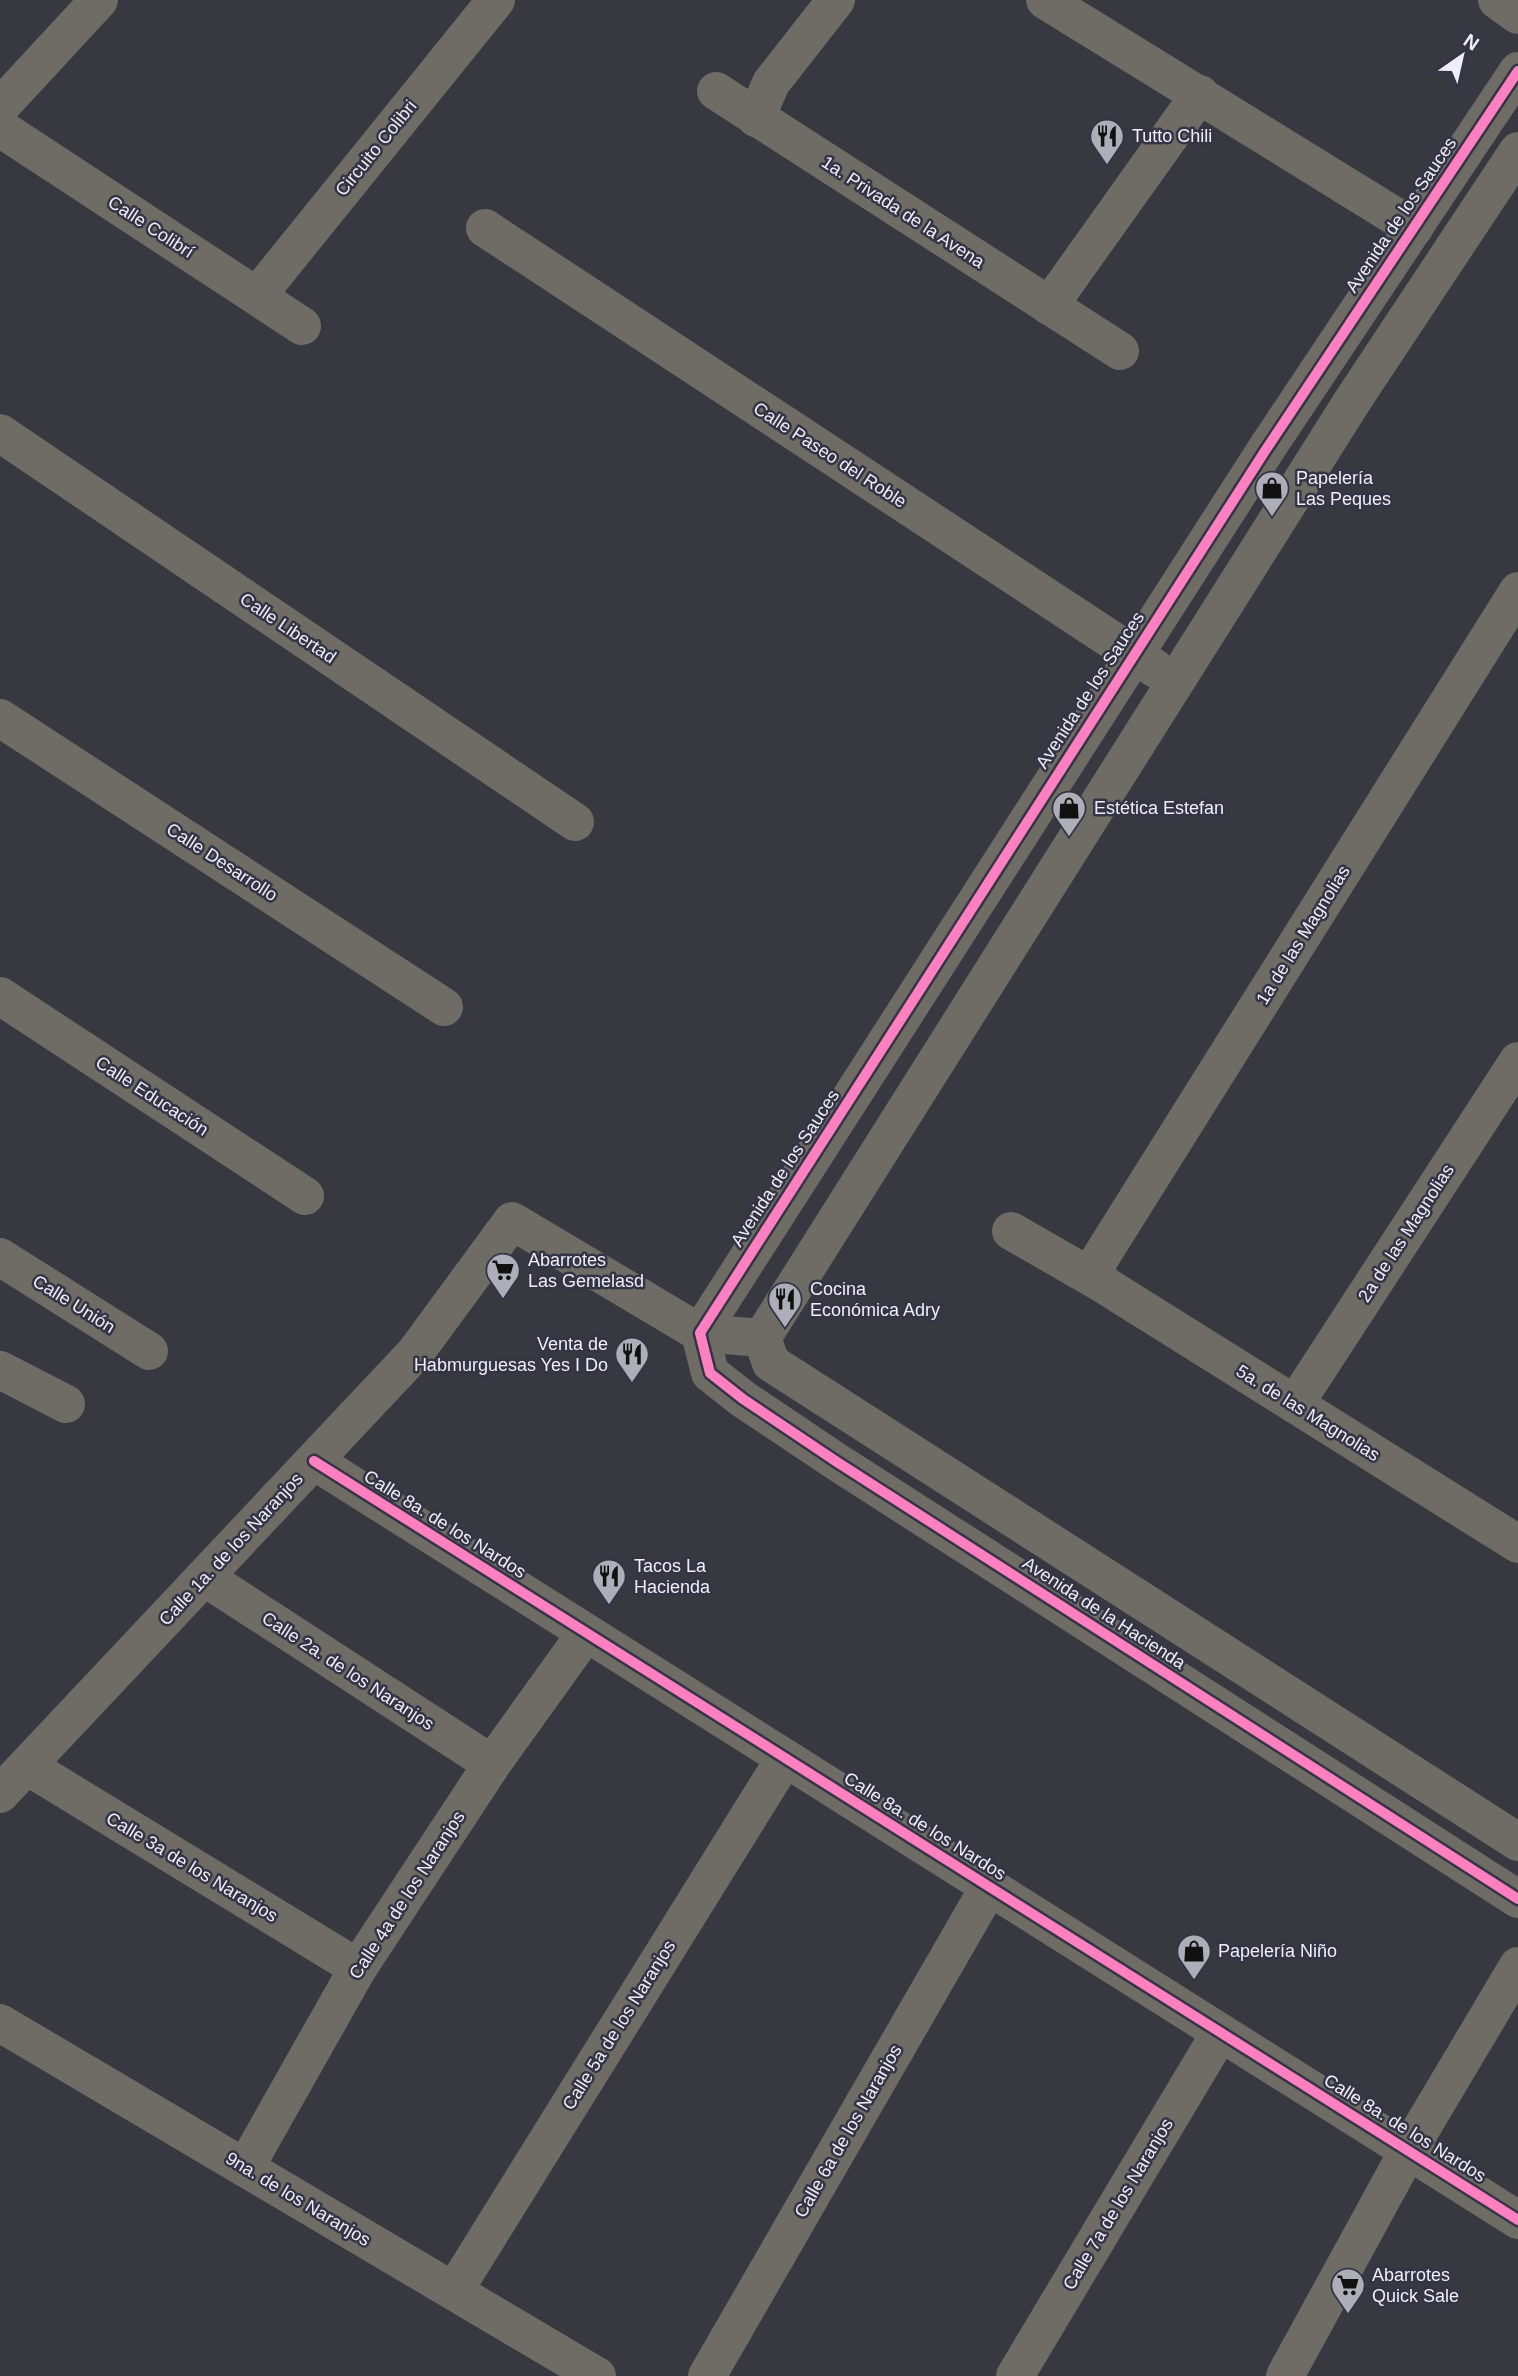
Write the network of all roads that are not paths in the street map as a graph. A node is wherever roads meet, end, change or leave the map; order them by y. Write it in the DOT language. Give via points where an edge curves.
graph roads {
  1 [pos="99,0"];
  2 [pos="496,0"];
  3 [pos="836,0"];
  4 [pos="1045,0"];
  5 [pos="1497,0"];
  6 [pos="1518,15"];
  7 [pos="1518,71"];
  8 [pos="716,91"];
  9 [pos="1200,94"];
  10 [pos="0,107"];
  11 [pos="756,118"];
  12 [pos="0,128"];
  13 [pos="1518,151"];
  14 [pos="485,228"];
  15 [pos="1414,228"];
  16 [pos="257,296"];
  17 [pos="1049,306"];
  18 [pos="302,326"];
  19 [pos="1119,351"];
  20 [pos="0,433"];
  21 [pos="1518,591"];
  22 [pos="1133,654"];
  23 [pos="1176,682"];
  24 [pos="0,718"];
  25 [pos="575,822"];
  26 [pos="0,996"];
  27 [pos="444,1007"];
  28 [pos="1518,1062"];
  29 [pos="305,1196"];
  30 [pos="1011,1231"];
  31 [pos="0,1257"];
  32 [pos="1098,1281"];
  33 [pos="700,1333"];
  34 [pos="762,1338"];
  35 [pos="149,1351"];
  36 [pos="0,1370"];
  37 [pos="66,1404"];
  38 [pos="1295,1404"];
  39 [pos="314,1461"];
  40 [pos="1518,1544"];
  41 [pos="204,1577"];
  42 [pos="586,1633"];
  43 [pos="785,1758"];
  44 [pos="492,1764"];
  45 [pos="27,1766"];
  46 [pos="0,1794"];
  47 [pos="1518,1842"];
  48 [pos="989,1887"];
  49 [pos="1518,1899"];
  50 [pos="1518,1966"];
  51 [pos="358,1968"];
  52 [pos="0,2023"];
  53 [pos="1220,2033"];
  54 [pos="1408,2151"];
  55 [pos="245,2168"];
  56 [pos="1518,2220"];
  57 [pos="454,2291"];
  58 [pos="597,2376"];
  59 [pos="707,2376"];
  60 [pos="1015,2376"];
  61 [pos="1285,2376"];
  1 -- 10 [label="street"];
  2 -- 16 [label="street, Circuito Colibri"];
  3 -- 11 [label="street" via="771,83"];
  4 -- 9 [label="street"];
  5 -- 6 [label="street"];
  7 -- 15 [label="street, Avenida de los Sauces"];
  8 -- 11 [label="street, 1a. Privada de la Avena"];
  9 -- 15 [label="street"];
  9 -- 17 [label="street"];
  11 -- 17 [label="street, 1a. Privada de la Avena"];
  12 -- 16 [label="street, Calle Colibrí"];
  13 -- 23 [label="street" via="1353,400"];
  14 -- 22 [label="street, Calle Paseo del Roble"];
  15 -- 22 [label="street, Avenida de los Sauces"];
  16 -- 18 [label="street, Calle Colibrí"];
  17 -- 19 [label="street, 1a. Privada de la Avena"];
  20 -- 25 [label="street, Calle Libertad"];
  21 -- 32 [label="street, 1a de las Magnolias" via="1097,1263"];
  22 -- 23 [label="street, Calle Paseo del Roble"];
  22 -- 33 [label="street, Avenida de los Sauces"];
  23 -- 34 [label="street"];
  24 -- 27 [label="street, Calle Desarrollo"];
  26 -- 29 [label="street, Calle Educación"];
  28 -- 38 [label="street, 2a de las Magnolias"];
  30 -- 32 [label="street, 5a. de las Magnolias"];
  31 -- 35 [label="street, Calle Unión"];
  32 -- 38 [label="street, 5a. de las Magnolias"];
  33 -- 34 [label="street, Calle 1a. de los Naranjos"];
  33 -- 39 [label="street, Calle 1a. de los Naranjos" via="512,1221 415,1353"];
  33 -- 49 [label="street, Avenida de la Hacienda" via="710,1373 743,1399"];
  34 -- 47 [label="street, Avenida de la Hacienda" via="771,1363"];
  36 -- 37 [label="street"];
  38 -- 40 [label="street, 5a. de las Magnolias"];
  39 -- 41 [label="street, Calle 1a. de los Naranjos"];
  39 -- 42 [label="street, Calle 8a. de los Nardos"];
  41 -- 44 [label="street, Calle 2a. de los Naranjos"];
  41 -- 45 [label="street, Calle 1a. de los Naranjos"];
  42 -- 43 [label="street, Calle 8a. de los Nardos"];
  42 -- 44 [label="street, Calle 4a de los Naranjos"];
  43 -- 48 [label="street, Calle 8a. de los Nardos"];
  43 -- 57 [label="street, Calle 5a de los Naranjos"];
  44 -- 51 [label="street, Calle 4a de los Naranjos"];
  45 -- 46 [label="street, Calle 1a. de los Naranjos"];
  45 -- 51 [label="street, Calle 3a de los Naranjos"];
  48 -- 53 [label="street, Calle 8a. de los Nardos"];
  48 -- 59 [label="street, Calle 6a de los Naranjos"];
  50 -- 54 [label="street"];
  51 -- 55 [label="street, Calle 4a de los Naranjos"];
  52 -- 55 [label="street, 9na. de los Naranjos"];
  53 -- 54 [label="street, Calle 8a. de los Nardos"];
  53 -- 60 [label="street, Calle 7a de los Naranjos"];
  54 -- 56 [label="street, Calle 8a. de los Nardos"];
  54 -- 61 [label="street"];
  55 -- 57 [label="street, 9na. de los Naranjos"];
  57 -- 58 [label="street, 9na. de los Naranjos"];
}
